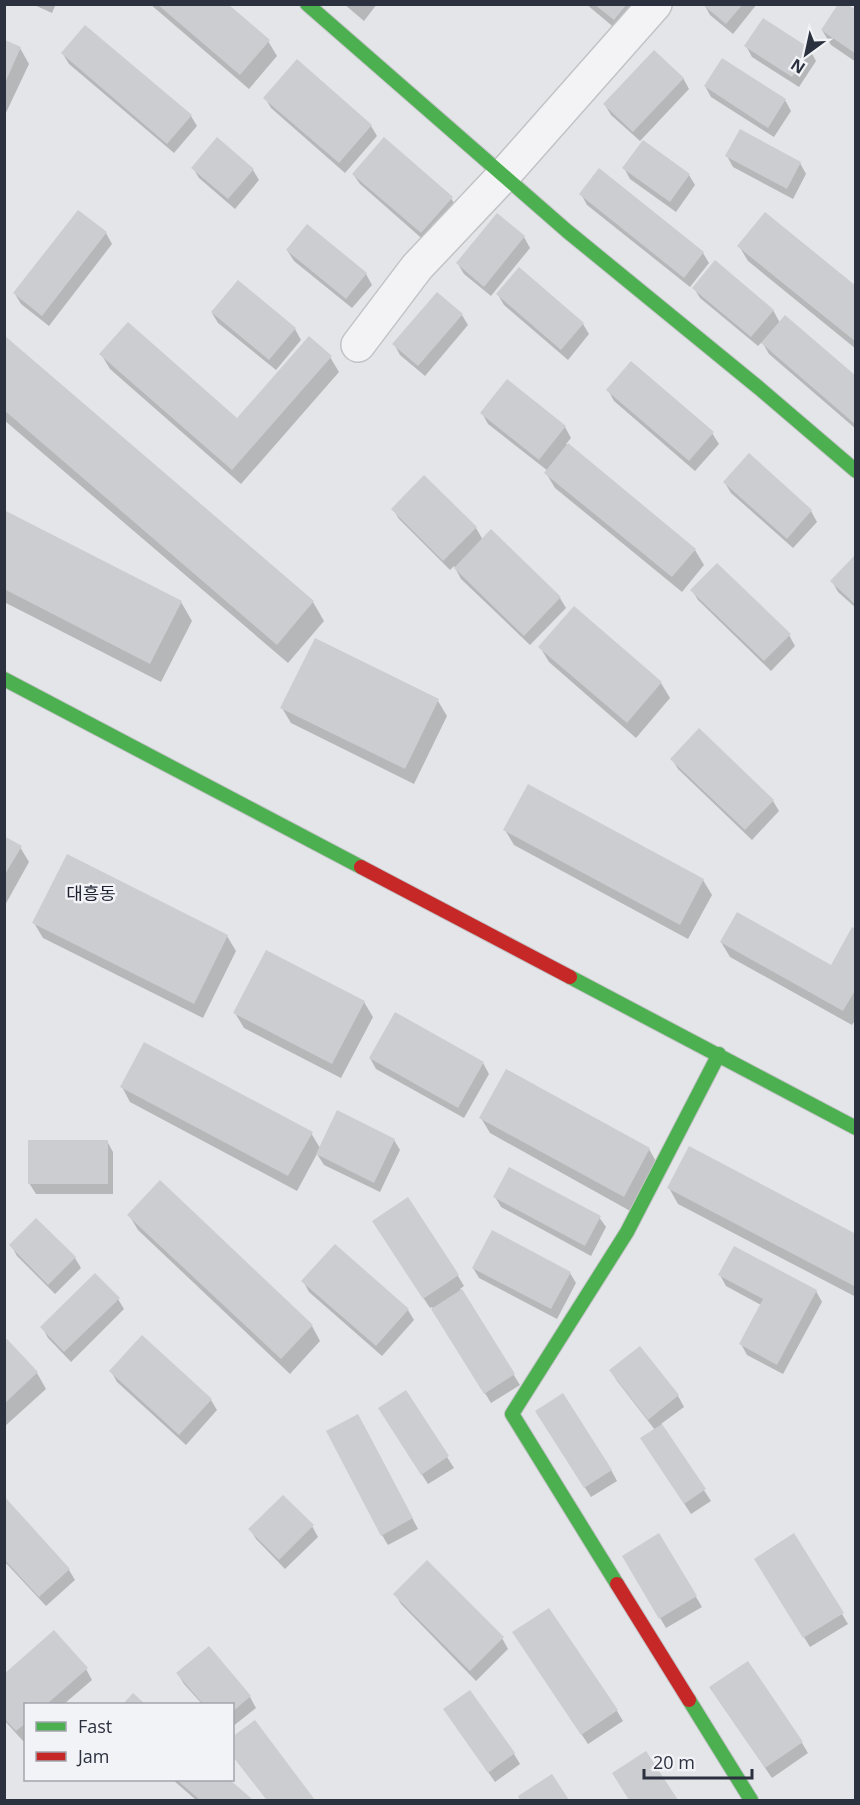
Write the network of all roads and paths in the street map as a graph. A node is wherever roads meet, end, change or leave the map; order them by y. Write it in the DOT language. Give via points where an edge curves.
graph roads {
  1 [pos="307,4"];
  2 [pos="655,4"];
  3 [pos="504,176"];
  4 [pos="358,345"];
  5 [pos="855,471"];
  6 [pos="4,679"];
  7 [pos="719,1054"];
  8 [pos="855,1128"];
  9 [pos="750,1800"];
  1 -- 3 [label="street"];
  2 -- 3 [label="street"];
  3 -- 4 [label="street" via="417,267"];
  3 -- 5 [label="street"];
  6 -- 7 [label="street"];
  7 -- 8 [label="street"];
  7 -- 9 [label="street" via="627,1232 512,1414"];
}
